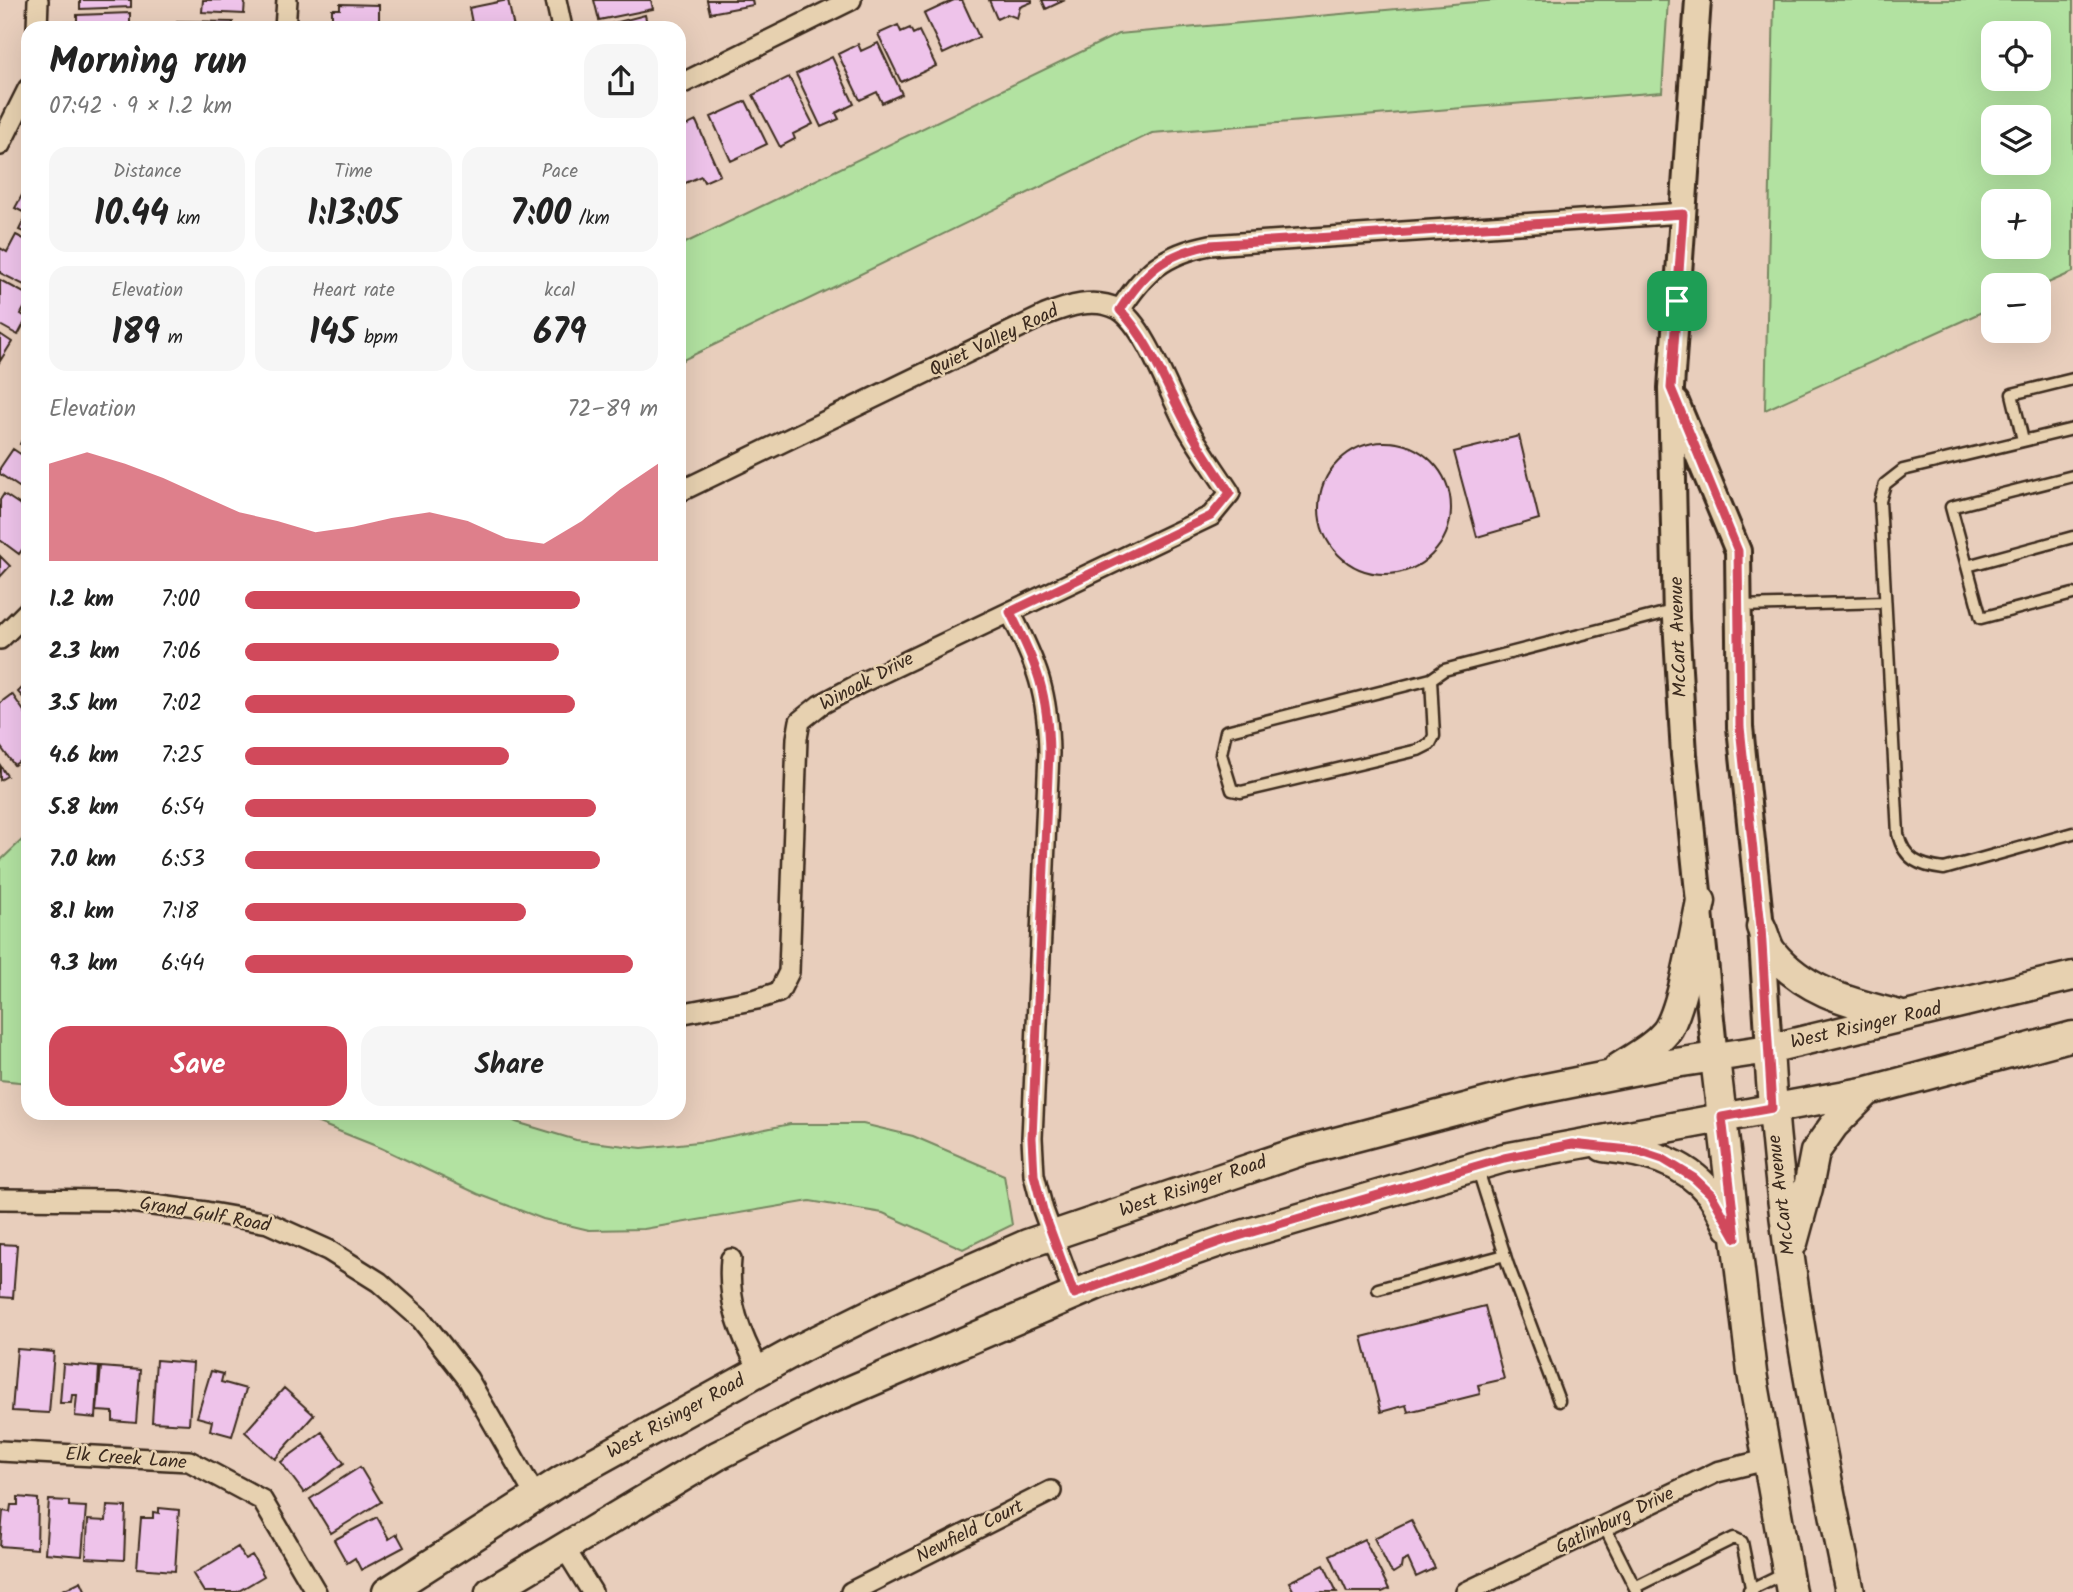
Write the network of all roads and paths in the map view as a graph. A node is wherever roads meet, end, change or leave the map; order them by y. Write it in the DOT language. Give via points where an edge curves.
graph roads {
  1 [pos="38,0"];
  2 [pos="287,0"];
  3 [pos="556,0"];
  4 [pos="850,0"];
  5 [pos="1698,0"];
  6 [pos="819,7"];
  7 [pos="37,21"];
  8 [pos="286,21"];
  9 [pos="560,21"];
  10 [pos="686,81"];
  11 [pos="21,103"];
  12 [pos="0,145"];
  13 [pos="1683,214"];
  14 [pos="1120,310"];
  15 [pos="2073,379"];
  16 [pos="1671,388"];
  17 [pos="2073,430"];
  18 [pos="2023,440"];
  19 [pos="2073,476"];
  20 [pos="686,489"];
  21 [pos="2073,537"];
  22 [pos="1967,566"];
  23 [pos="2073,594"];
  24 [pos="1885,602"];
  25 [pos="1739,607"];
  26 [pos="1676,610"];
  27 [pos="1010,612"];
  28 [pos="21,618"];
  29 [pos="0,639"];
  30 [pos="1432,679"];
  31 [pos="2073,834"];
  32 [pos="1701,901"];
  33 [pos="1761,927"];
  34 [pos="2073,976"];
  35 [pos="686,1013"];
  36 [pos="1905,1017"];
  37 [pos="2073,1036"];
  38 [pos="1769,1049"];
  39 [pos="1716,1058"];
  40 [pos="1604,1077"];
  41 [pos="1868,1091"];
  42 [pos="1772,1108"];
  43 [pos="1722,1117"];
  44 [pos="1572,1144"];
  45 [pos="1477,1166"];
  46 [pos="0,1199"];
  47 [pos="1052,1236"];
  48 [pos="1736,1238"];
  49 [pos="1505,1255"];
  50 [pos="1790,1256"];
  51 [pos="731,1259"];
  52 [pos="1378,1289"];
  53 [pos="1074,1294"];
  54 [pos="760,1371"];
  55 [pos="1559,1401"];
  56 [pos="0,1451"];
  57 [pos="1766,1460"];
  58 [pos="1051,1491"];
  59 [pos="536,1497"];
  60 [pos="1604,1526"];
  61 [pos="564,1547"];
  62 [pos="1788,1582"];
  63 [pos="1636,1590"];
  64 [pos="1750,1591"];
  65 [pos="316,1592"];
  66 [pos="387,1592"];
  67 [pos="491,1592"];
  68 [pos="592,1592"];
  69 [pos="851,1592"];
  70 [pos="1466,1592"];
  71 [pos="1850,1592"];
  1 -- 7 [label="street"];
  2 -- 8 [label="street"];
  3 -- 9 [label="street"];
  4 -- 6 [label="street"];
  5 -- 13 [label="street, McCart Avenue"];
  6 -- 10 [label="street"];
  11 -- 12 [label="street"];
  13 -- 14 [label="street" via="1210,245 1165,259 1145,275"];
  13 -- 16 [label="street, McCart Avenue"];
  14 -- 20 [label="street, Quiet Valley Road" via="1088,303 1045,315"];
  14 -- 27 [label="street, Winoak Drive" via="1148,348 1185,423 1230,493 1211,516"];
  15 -- 18 [label="lane" via="2012,394"];
  16 -- 25 [label="street, McCart Avenue" via="1738,551"];
  16 -- 26 [label="street, McCart Avenue"];
  17 -- 18 [label="lane"];
  18 -- 24 [label="lane" via="1903,470 1885,484 1880,501"];
  19 -- 22 [label="lane" via="1951,507"];
  21 -- 22 [label="lane"];
  22 -- 23 [label="lane" via="1981,618"];
  24 -- 25 [label="lane"];
  24 -- 31 [label="lane" via="1901,847 1925,867 1944,869"];
  25 -- 33 [label="street, McCart Avenue" via="1740,727"];
  26 -- 30 [label="lane" via="1460,665"];
  26 -- 32 [label="street, McCart Avenue" via="1684,755"];
  27 -- 35 [label="street, Winoak Drive" via="859,684 800,721 789,972 779,992"];
  27 -- 47 [label="street" via="1043,687 1049,718 1032,1138 1034,1175"];
  28 -- 29 [label="street"];
  30 -- 30 [label="lane" via="1434,737 1430,744 1241,792 1232,790 1221,754 1226,731"];
  32 -- 39 [label="street, McCart Avenue"];
  32 -- 40 [label="main road" via="1676,1014 1652,1046"];
  33 -- 36 [label="main road" via="1771,951 1801,980 1837,999"];
  33 -- 38 [label="street, McCart Avenue"];
  34 -- 36 [label="main road, West Risinger Road"];
  36 -- 38 [label="main road, West Risinger Road"];
  37 -- 41 [label="main road"];
  38 -- 39 [label="main road, West Risinger Road"];
  38 -- 42 [label="main road, McCart Avenue"];
  39 -- 40 [label="main road, West Risinger Road"];
  39 -- 43 [label="main road, McCart Avenue"];
  40 -- 47 [label="main road, West Risinger Road" via="1526,1092 1298,1152"];
  41 -- 42 [label="main road"];
  41 -- 50 [label="main road" via="1815,1152"];
  42 -- 43 [label="main road"];
  42 -- 50 [label="main road, McCart Avenue"];
  43 -- 44 [label="main road"];
  43 -- 48 [label="main road, McCart Avenue"];
  44 -- 45 [label="main road"];
  44 -- 48 [label="main road" via="1639,1151 1663,1159 1711,1194"];
  45 -- 49 [label="lane"];
  45 -- 53 [label="main road" via="1225,1240"];
  46 -- 59 [label="street, Grand Gulf Road" via="115,1200 206,1212 268,1223 328,1251 379,1282 421,1319 468,1379"];
  47 -- 53 [label="street"];
  47 -- 54 [label="main road, West Risinger Road" via="886,1306"];
  48 -- 57 [label="main road, McCart Avenue"];
  49 -- 52 [label="lane"];
  49 -- 55 [label="lane"];
  50 -- 71 [label="main road, McCart Avenue"];
  51 -- 54 [label="street" via="733,1307 742,1338"];
  53 -- 61 [label="main road" via="826,1401 717,1457"];
  54 -- 59 [label="main road, West Risinger Road"];
  56 -- 65 [label="street, Elk Creek Lane" via="190,1461 262,1500"];
  57 -- 60 [label="street, Gatlinburg Drive" via="1717,1472"];
  57 -- 62 [label="main road, McCart Avenue"];
  58 -- 69 [label="street, Newfield Court"];
  59 -- 66 [label="main road, West Risinger Road"];
  60 -- 63 [label="lane"];
  60 -- 70 [label="street, Gatlinburg Drive"];
  61 -- 67 [label="main road"];
  61 -- 68 [label="street"];
  62 -- 64 [label="lane"];
  63 -- 64 [label="lane" via="1734,1538 1742,1542"];
}
